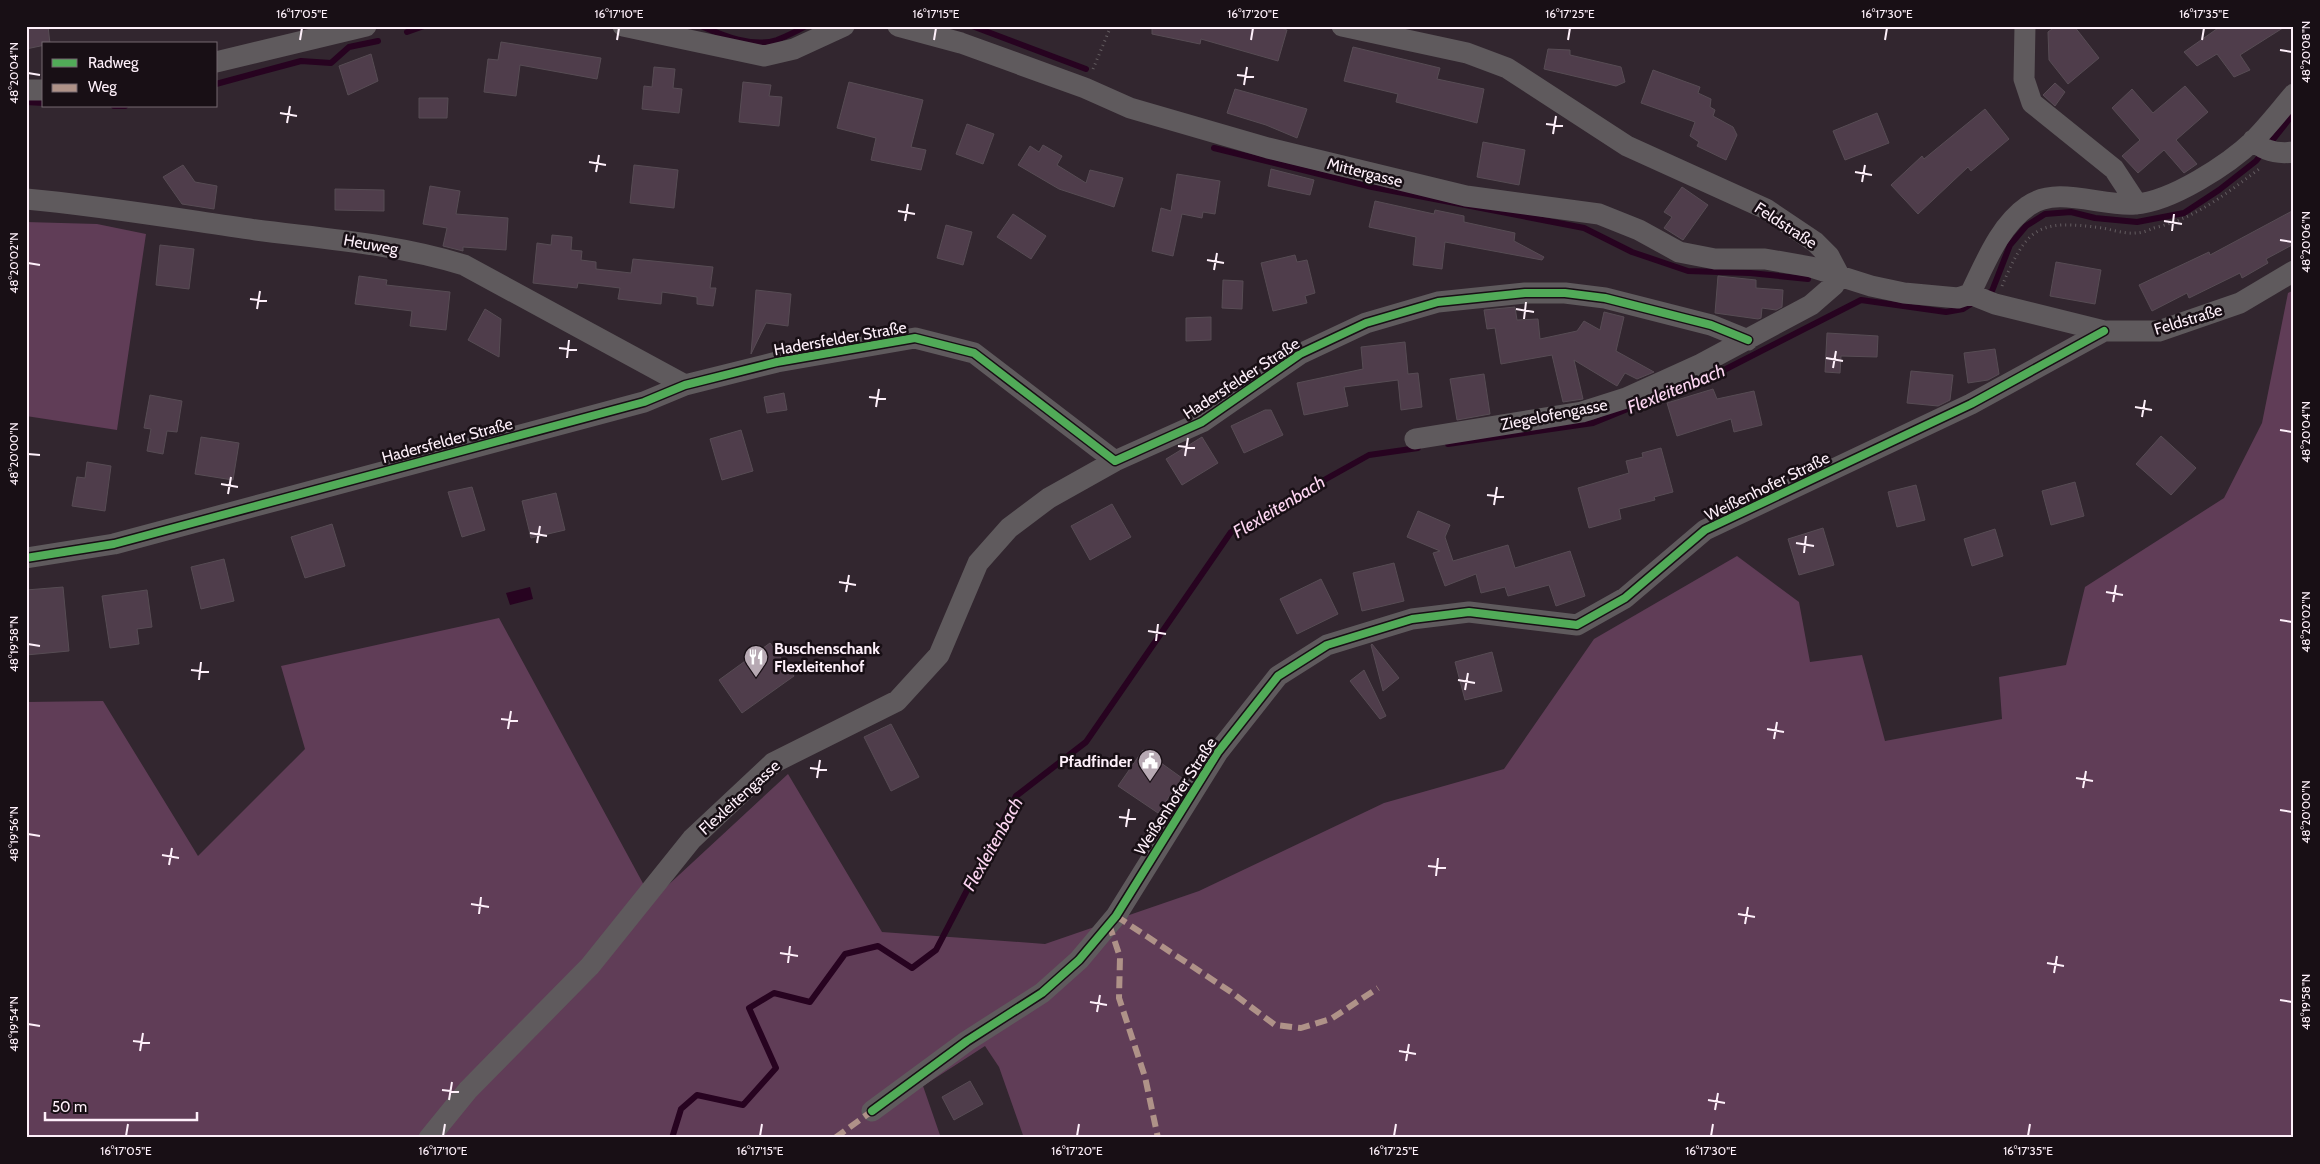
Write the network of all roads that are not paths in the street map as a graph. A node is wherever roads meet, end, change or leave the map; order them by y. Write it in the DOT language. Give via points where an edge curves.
graph roads {
  1 [pos="366,26"];
  2 [pos="623,26"];
  3 [pos="844,26"];
  4 [pos="898,26"];
  5 [pos="1342,26"];
  6 [pos="2025,26"];
  7 [pos="218,62"];
  8 [pos="26,90"];
  9 [pos="42,90"];
  10 [pos="2294,94"];
  11 [pos="2270,148"];
  12 [pos="26,199"];
  13 [pos="2137,204"];
  14 [pos="2294,271"];
  15 [pos="1840,275"];
  16 [pos="1970,294"];
  17 [pos="2104,331"];
  18 [pos="1748,340"];
  19 [pos="685,385"];
  20 [pos="1415,439"];
  21 [pos="1115,461"];
  22 [pos="26,558"];
  23 [pos="872,1111"];
  24 [pos="428,1138"];
  1 -- 7 [label="street"];
  2 -- 3 [label="street" via="764,56 794,49"];
  4 -- 15 [label="street, Mittergasse" via="961,42 1139,110 1268,148 1466,196 1599,214 1639,230 1679,252 1715,259 1765,259"];
  5 -- 15 [label="street, Feldstraße" via="1467,53 1507,68 1627,146 1766,210 1815,242 1829,256"];
  6 -- 13 [label="street" via="2024,79 2032,103 2114,169"];
  8 -- 9 [label="street"];
  10 -- 11 [label="street"];
  11 -- 13 [label="street" via="2160,199"];
  12 -- 19 [label="street, Heuweg" via="345,239 428,254 464,265"];
  13 -- 16 [label="street" via="2051,197 2028,205 2008,224"];
  14 -- 17 [label="street, Feldstraße" via="2240,303 2159,331"];
  15 -- 16 [label="street" via="1871,286 1930,297 1958,298"];
  15 -- 18 [label="street, Ziegelofengasse" via="1811,306"];
  16 -- 17 [label="street, Feldstraße" via="1991,303"];
  17 -- 23 [label="street, Weißenhofer Straße" via="1986,396 1705,530 1624,598 1577,625 1469,612 1412,619 1327,645 1278,676 1218,752 1116,916 1079,960 1042,993 967,1041"];
  18 -- 20 [label="street, Ziegelofengasse" via="1626,398 1590,409"];
  18 -- 21 [label="street, Hadersfelder Straße" via="1711,325 1605,298 1565,293 1525,293 1438,302 1366,323 1300,354 1202,422"];
  19 -- 21 [label="street, Hadersfelder Straße" via="777,362 915,338 974,353"];
  19 -- 22 [label="street, Hadersfelder Straße" via="644,402 114,544"];
  21 -- 24 [label="street, Flexleitengasse" via="1050,498 1009,528 978,563 939,655 897,701 773,763 692,839 590,966 468,1090"];
}
